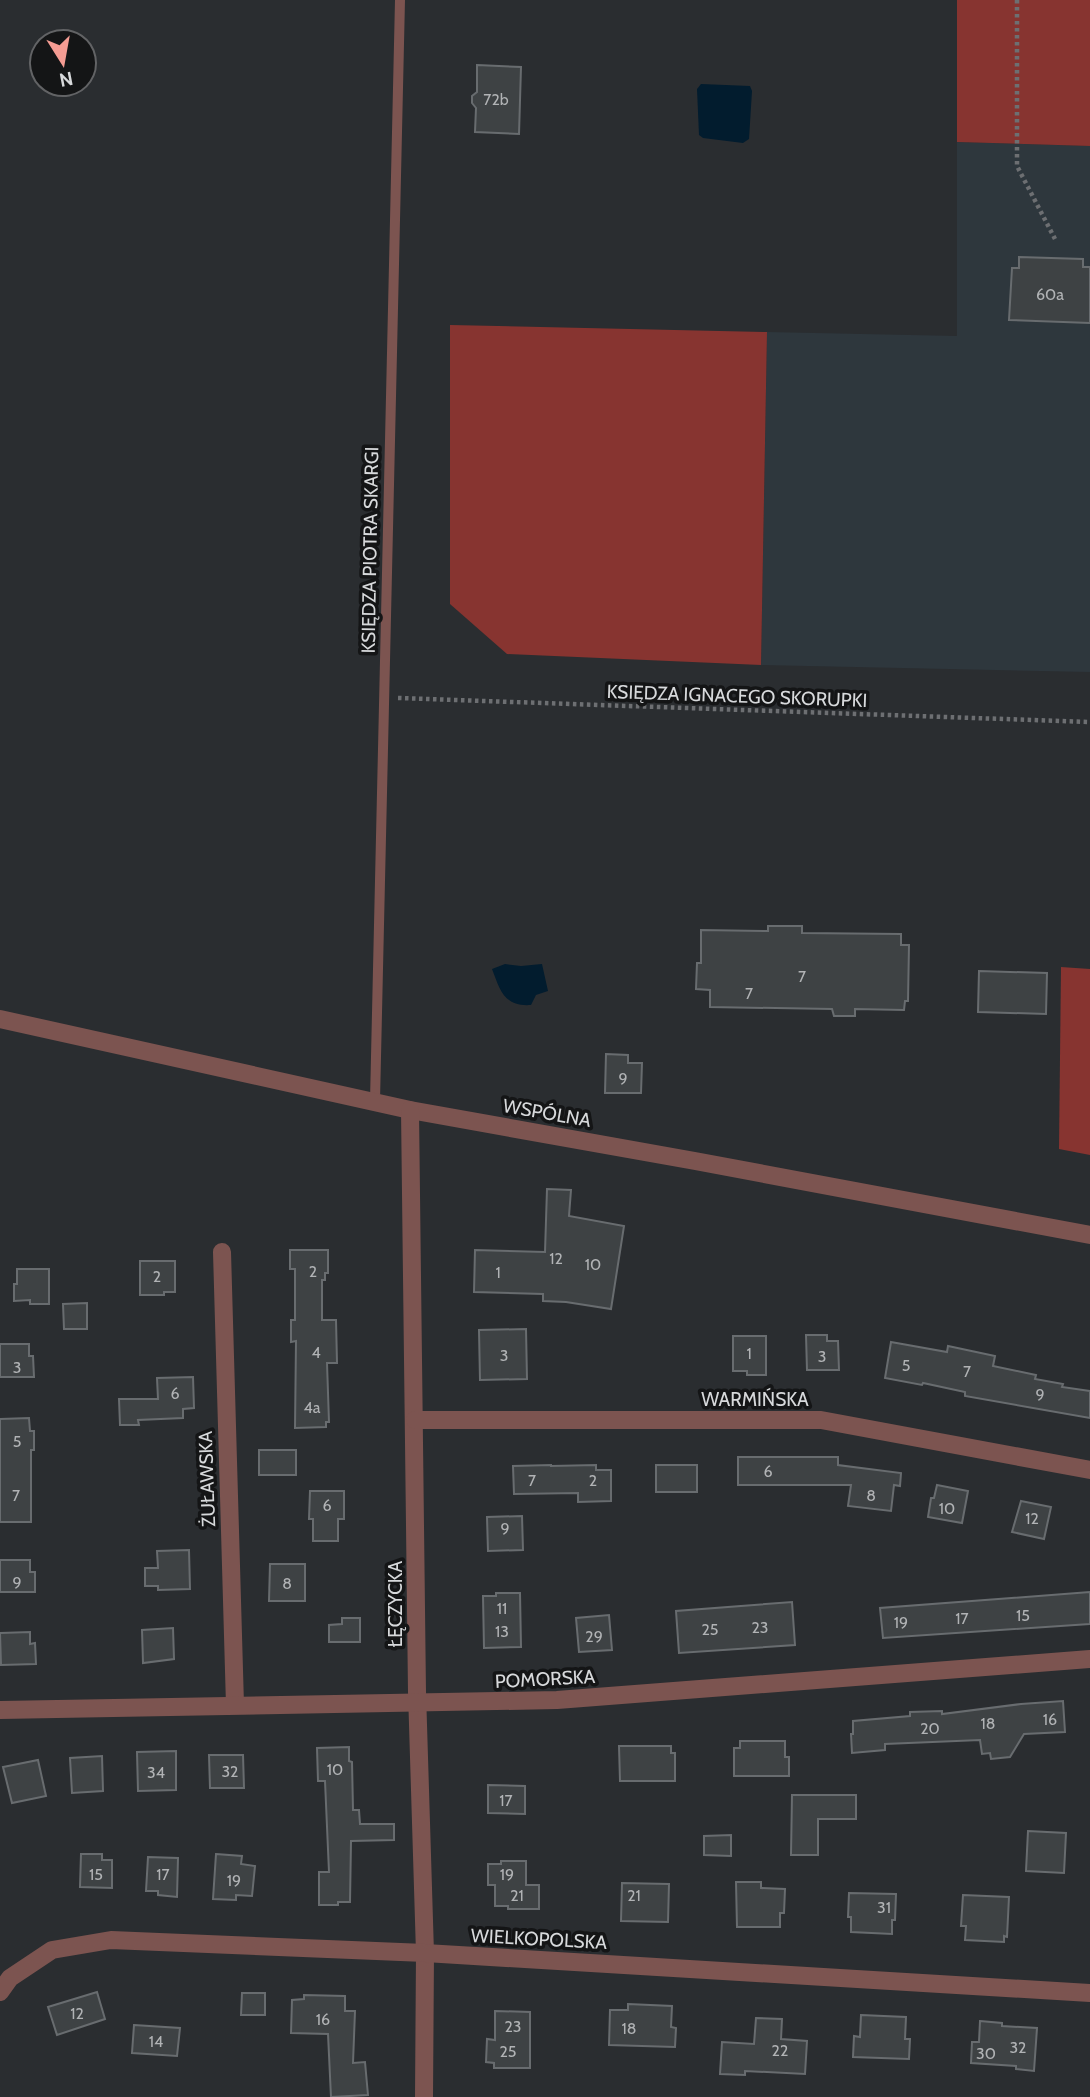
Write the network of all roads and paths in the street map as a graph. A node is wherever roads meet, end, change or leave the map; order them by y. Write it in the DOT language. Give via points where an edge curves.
graph roads {
  1 [pos="400,0"];
  2 [pos="1017,0"];
  3 [pos="1055,239"];
  4 [pos="384,698"];
  5 [pos="1090,722"];
  6 [pos="0,1019"];
  7 [pos="375,1101"];
  8 [pos="410,1110"];
  9 [pos="1090,1235"];
  10 [pos="222,1252"];
  11 [pos="415,1420"];
  12 [pos="1090,1470"];
  13 [pos="1090,1659"];
  14 [pos="417,1703"];
  15 [pos="235,1705"];
  16 [pos="0,1710"];
  17 [pos="425,1953"];
  18 [pos="0,1992"];
  19 [pos="1090,1993"];
  20 [pos="424,2097"];
  1 -- 4 [label="lane, KSIĘDZA PIOTRA SKARGI"];
  2 -- 3 [label="path" via="1017,166"];
  4 -- 5 [label="path, KSIĘDZA IGNACEGO SKORUPKI"];
  4 -- 7 [label="lane, KSIĘDZA PIOTRA SKARGI"];
  6 -- 7 [label="street, WSPÓLNA"];
  7 -- 8 [label="street, WSPÓLNA"];
  8 -- 9 [label="street, WSPÓLNA"];
  8 -- 11 [label="street, ŁĘCZYCKA"];
  10 -- 15 [label="street, ŻUŁAWSKA"];
  11 -- 12 [label="street, WARMIŃSKA" via="821,1420"];
  11 -- 14 [label="street, ŁĘCZYCKA"];
  13 -- 14 [label="street, POMORSKA" via="557,1700"];
  14 -- 15 [label="street, POMORSKA"];
  14 -- 17 [label="street, ŁĘCZYCKA"];
  15 -- 16 [label="street, POMORSKA"];
  17 -- 18 [label="street, WIELKOPOLSKA" via="111,1940 52,1950 10,1978"];
  17 -- 19 [label="street, WIELKOPOLSKA"];
  17 -- 20 [label="street, ŁĘCZYCKA"];
}
